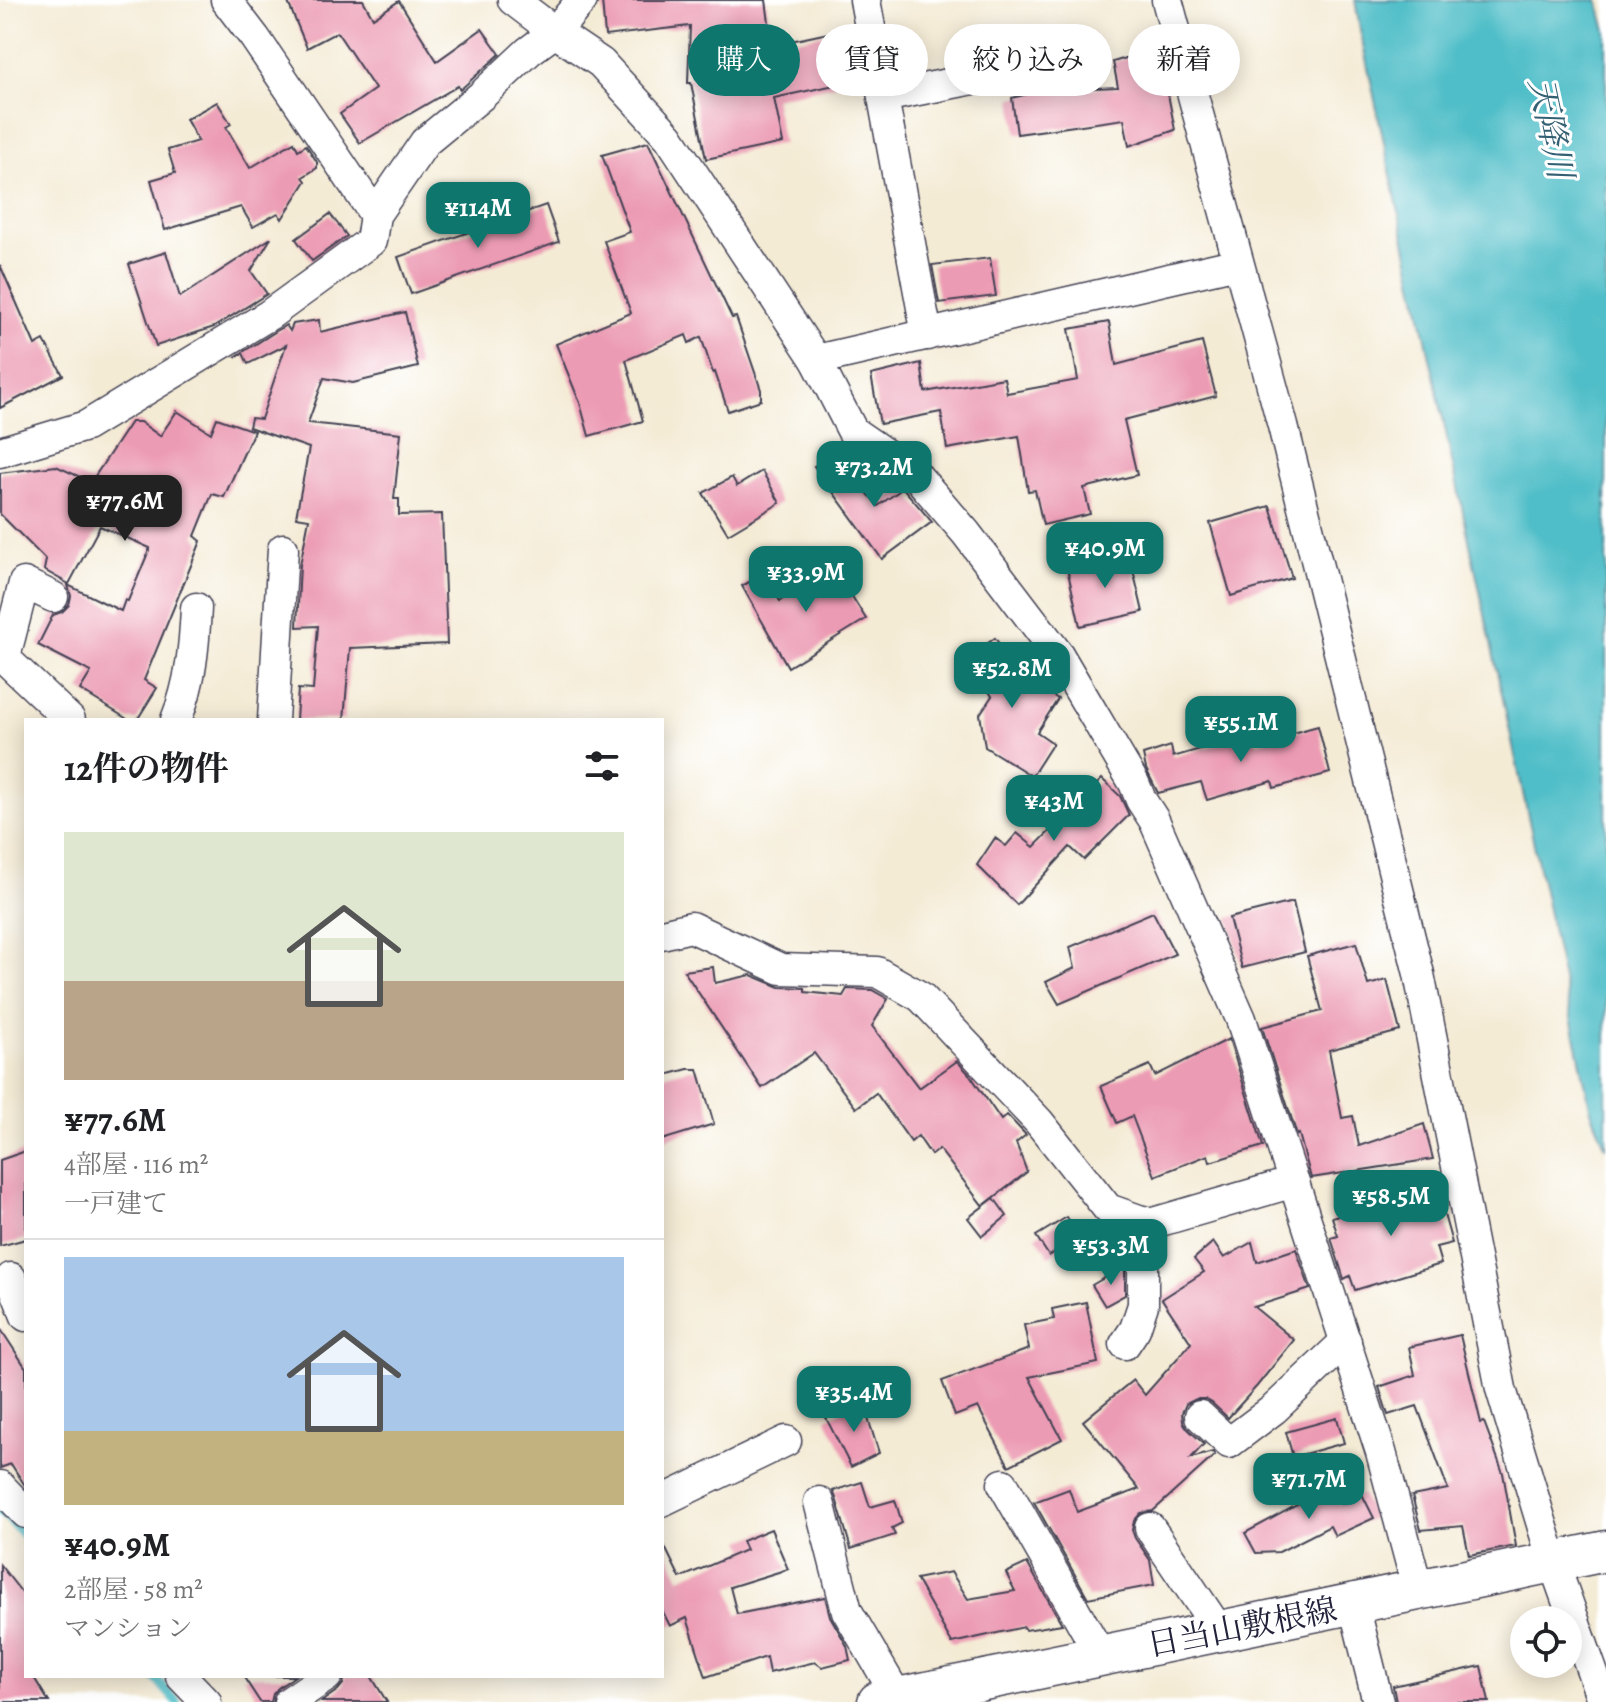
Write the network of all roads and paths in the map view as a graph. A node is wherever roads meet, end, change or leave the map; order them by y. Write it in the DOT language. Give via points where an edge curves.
graph roads {
  1 [pos="226,0"];
  2 [pos="513,0"];
  3 [pos="582,0"];
  4 [pos="865,0"];
  5 [pos="1167,0"];
  6 [pos="555,32"];
  7 [pos="944,85"];
  8 [pos="883,97"];
  9 [pos="375,215"];
  10 [pos="1238,263"];
  11 [pos="927,335"];
  12 [pos="816,360"];
  13 [pos="0,452"];
  14 [pos="283,549"];
  15 [pos="53,597"];
  16 [pos="196,608"];
  17 [pos="2,656"];
  18 [pos="68,718"];
  19 [pos="177,718"];
  20 [pos="273,718"];
  21 [pos="664,934"];
  22 [pos="1294,1182"];
  23 [pos="1143,1221"];
  24 [pos="12,1277"];
  25 [pos="24,1310"];
  26 [pos="1346,1341"];
  27 [pos="1125,1344"];
  28 [pos="1200,1416"];
  29 [pos="786,1441"];
  30 [pos="1003,1484"];
  31 [pos="0,1486"];
  32 [pos="664,1500"];
  33 [pos="819,1502"];
  34 [pos="24,1511"];
  35 [pos="1150,1528"];
  36 [pos="1581,1556"];
  37 [pos="1418,1590"];
  38 [pos="1354,1605"];
  39 [pos="1220,1632"];
  40 [pos="1101,1656"];
  41 [pos="183,1678"];
  42 [pos="324,1678"];
  43 [pos="989,1691"];
  44 [pos="888,1700"];
  45 [pos="206,1702"];
  46 [pos="289,1702"];
  47 [pos="1378,1702"];
  48 [pos="1603,1702"];
  1 -- 9 [label="street"];
  2 -- 6 [label="street"];
  3 -- 6 [label="street"];
  4 -- 8 [label="street"];
  5 -- 10 [label="street"];
  6 -- 9 [label="street" via="425,142"];
  6 -- 12 [label="street" via="601,63 669,137"];
  7 -- 8 [label="street"];
  8 -- 11 [label="street"];
  9 -- 13 [label="street" via="371,241 269,315 86,426"];
  10 -- 11 [label="street"];
  10 -- 36 [label="street" via="1419,974 1501,1389"];
  11 -- 12 [label="street"];
  12 -- 22 [label="street" via="853,432 916,475 1058,654 1134,783 1241,1019"];
  14 -- 20 [label="street"];
  15 -- 17 [label="street" via="24,583"];
  16 -- 19 [label="street" via="186,694"];
  17 -- 18 [label="street"];
  21 -- 23 [label="street" via="691,927 781,969 877,972 921,997 1039,1122 1108,1209"];
  22 -- 23 [label="street" via="1150,1224"];
  22 -- 26 [label="street"];
  23 -- 27 [label="street" via="1143,1305"];
  24 -- 25 [label="street"];
  26 -- 28 [label="street" via="1229,1443"];
  26 -- 37 [label="street"];
  29 -- 32 [label="street"];
  30 -- 40 [label="street"];
  31 -- 34 [label="street"];
  33 -- 44 [label="street" via="847,1611"];
  35 -- 39 [label="street"];
  36 -- 37 [label="main road, 日当山敷根線"];
  36 -- 48 [label="street"];
  37 -- 38 [label="main road, 日当山敷根線"];
  38 -- 39 [label="main road, 日当山敷根線"];
  38 -- 47 [label="street"];
  39 -- 40 [label="main road, 日当山敷根線"];
  40 -- 43 [label="main road, 日当山敷根線"];
  41 -- 45 [label="street"];
  42 -- 46 [label="street"];
  43 -- 44 [label="main road, 日当山敷根線"];
}
